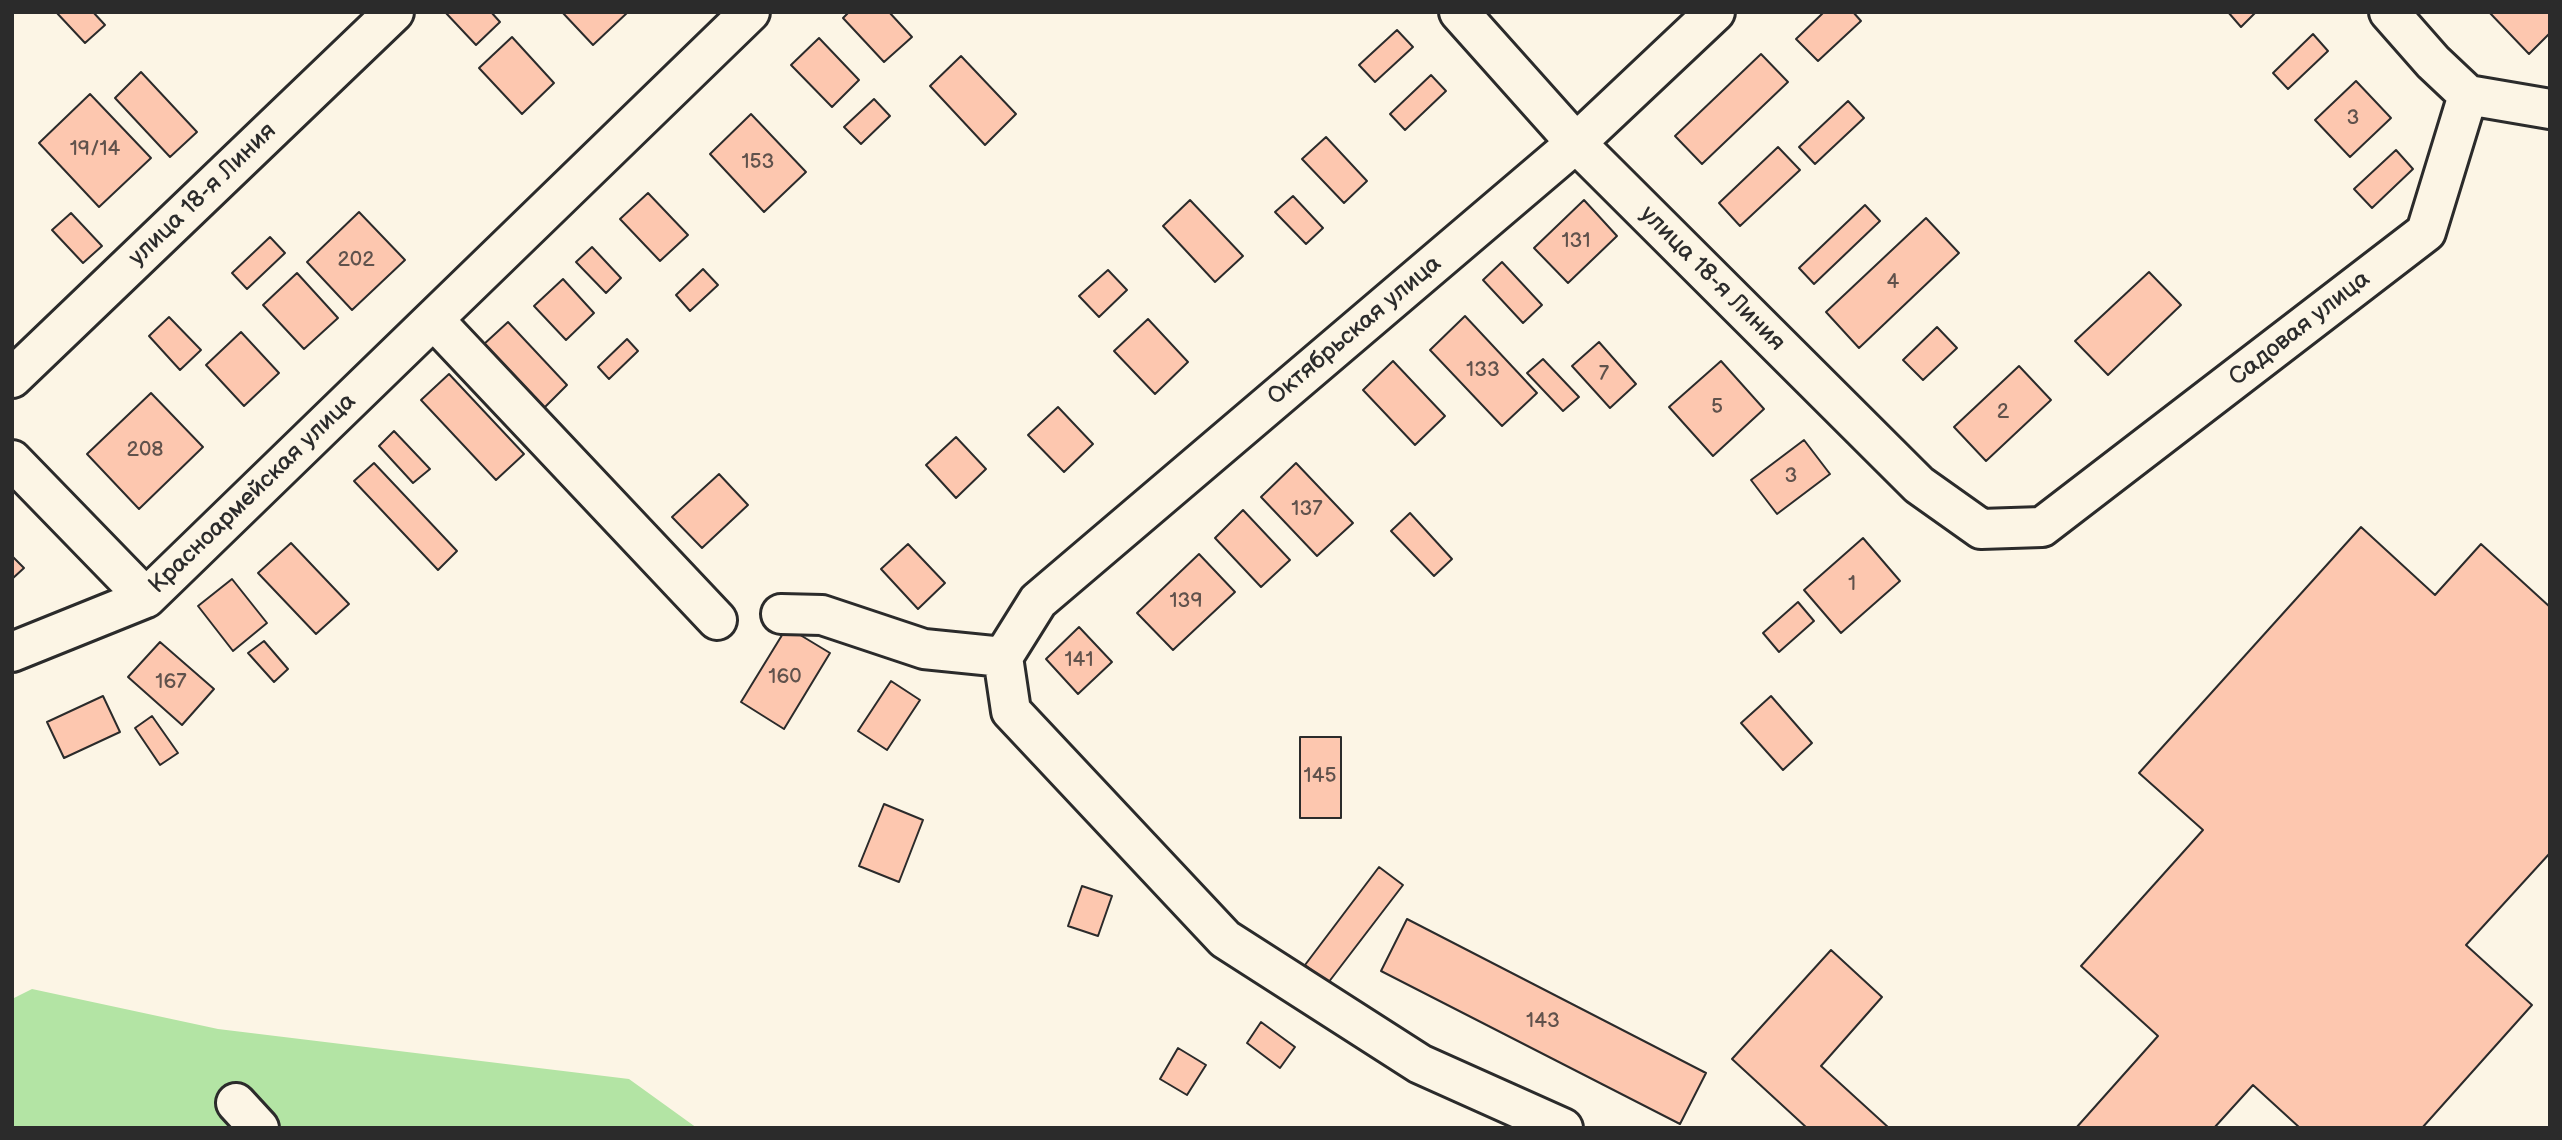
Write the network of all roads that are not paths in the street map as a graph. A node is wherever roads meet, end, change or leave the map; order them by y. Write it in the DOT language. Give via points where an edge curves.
graph roads {
  1 [pos="394,12"];
  2 [pos="750,12"];
  3 [pos="1459,12"];
  4 [pos="1715,12"];
  5 [pos="2389,12"];
  6 [pos="2468,95"];
  7 [pos="2550,109"];
  8 [pos="1576,143"];
  9 [pos="433,320"];
  10 [pos="12,378"];
  11 [pos="12,460"];
  12 [pos="1981,529"];
  13 [pos="146,598"];
  14 [pos="781,614"];
  15 [pos="717,620"];
  16 [pos="12,652"];
  17 [pos="1003,657"];
  18 [pos="1563,1128"];
  1 -- 10 [label="street, улица 18-я Линия"];
  2 -- 9 [label="street, Красноармейская улица"];
  3 -- 8 [label="street, улица 18-я Линия"];
  4 -- 8 [label="street, Октябрьская улица"];
  5 -- 6 [label="street"];
  6 -- 7 [label="street"];
  6 -- 12 [label="street, Садовая улица" via="2426,232 2042,527"];
  8 -- 12 [label="street, улица 18-я Линия" via="1919,485"];
  8 -- 17 [label="street, Октябрьская улица" via="1038,601"];
  9 -- 13 [label="street, Красноармейская улица"];
  9 -- 15 [label="street"];
  11 -- 13 [label="street"];
  13 -- 16 [label="street, Красноармейская улица"];
  14 -- 17 [label="street" via="822,615 924,649"];
  17 -- 18 [label="street" via="1011,711 1225,939 1420,1064"];
}
